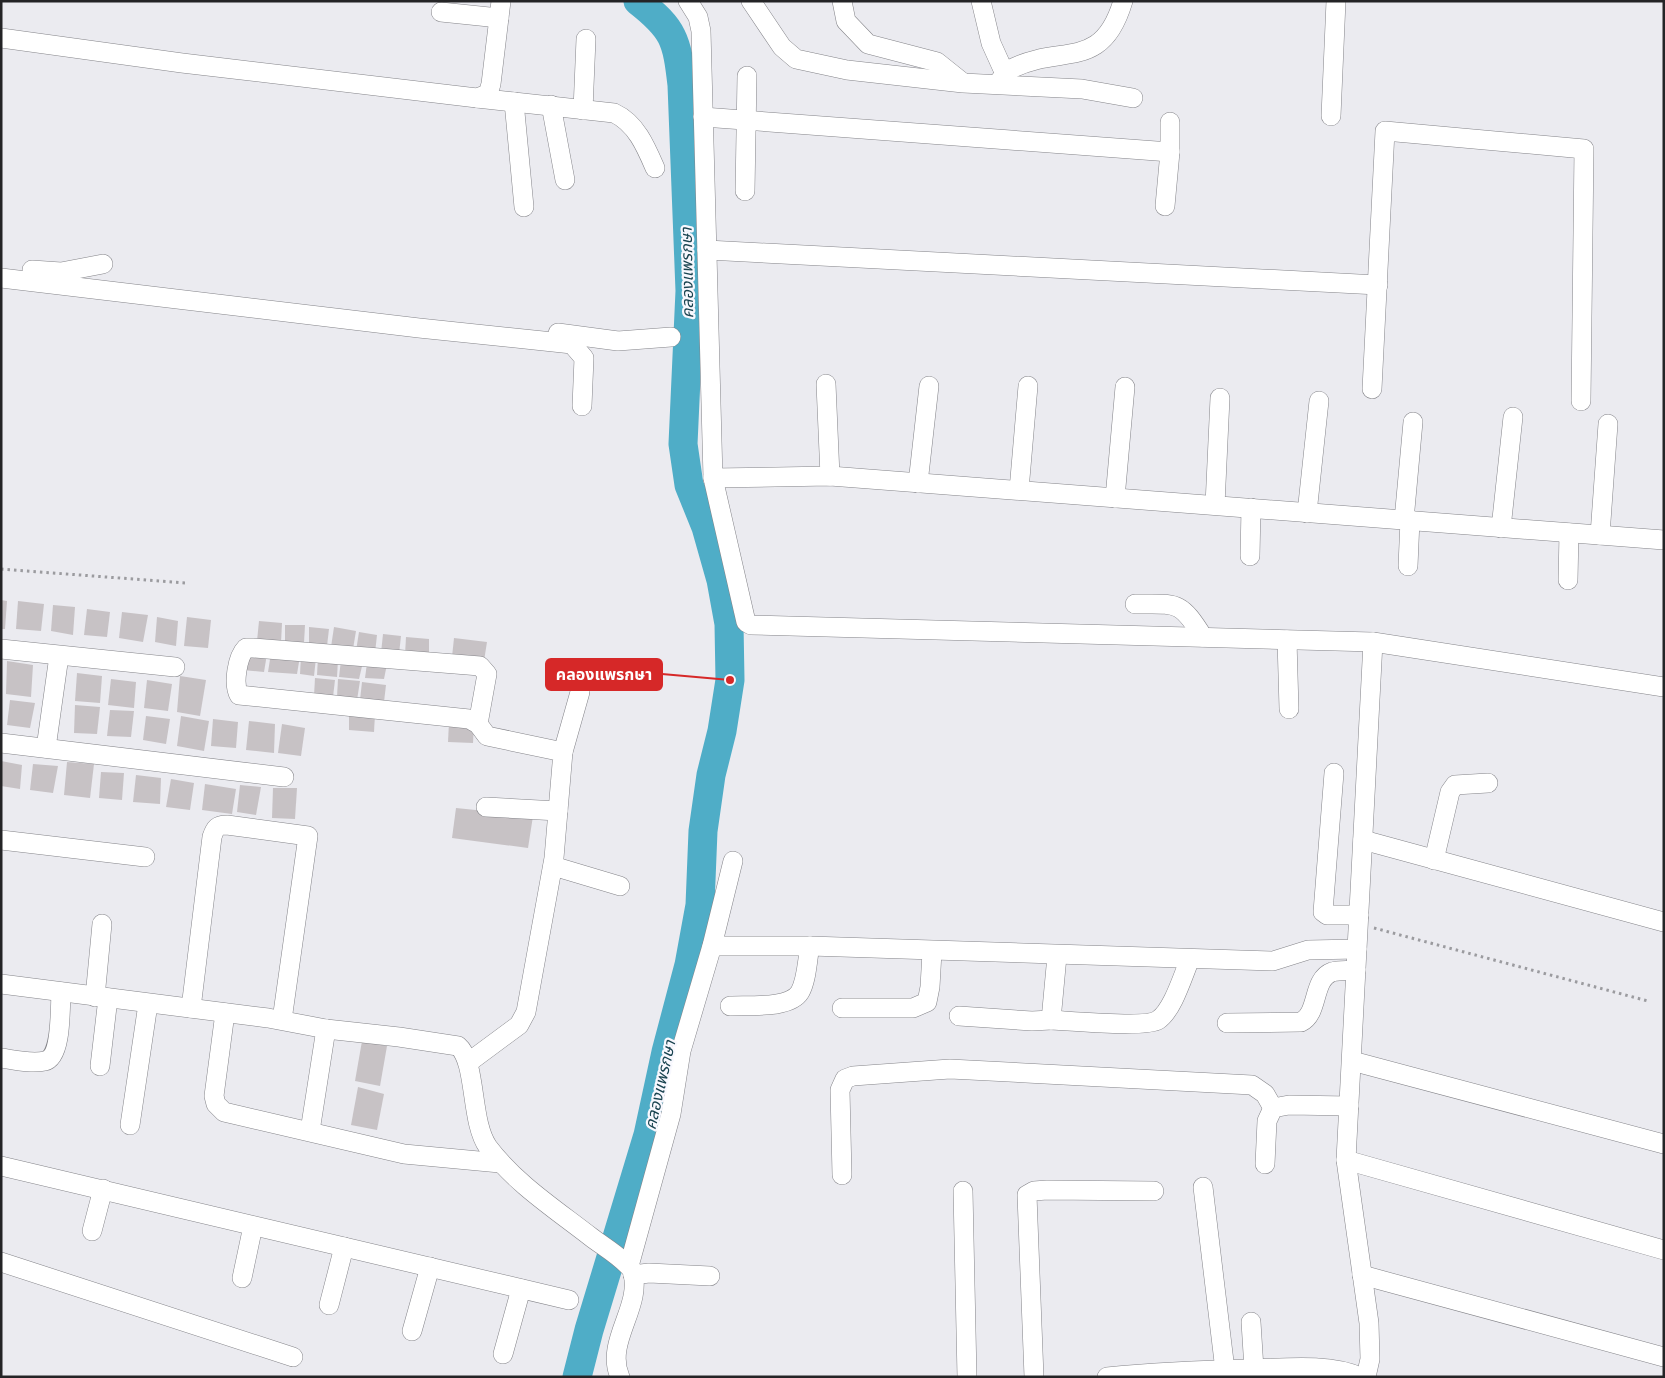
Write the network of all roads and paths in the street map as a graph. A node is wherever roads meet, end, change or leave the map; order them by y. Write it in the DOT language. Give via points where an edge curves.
graph roads {
  1 [pos="688,1"];
  2 [pos="751,1"];
  3 [pos="842,1"];
  4 [pos="1123,1"];
  5 [pos="1336,1"];
  6 [pos="982,7"];
  7 [pos="500,10"];
  8 [pos="441,12"];
  9 [pos="1,38"];
  10 [pos="586,39"];
  11 [pos="747,76"];
  12 [pos="1001,79"];
  13 [pos="963,83"];
  14 [pos="477,98"];
  15 [pos="1133,98"];
  16 [pos="514,102"];
  17 [pos="551,105"];
  18 [pos="583,110"];
  19 [pos="1331,116"];
  20 [pos="703,117"];
  21 [pos="746,120"];
  22 [pos="1170,122"];
  23 [pos="1170,152"];
  24 [pos="655,168"];
  25 [pos="565,180"];
  26 [pos="745,191"];
  27 [pos="1165,206"];
  28 [pos="524,207"];
  29 [pos="707,250"];
  30 [pos="103,264"];
  31 [pos="1,267"];
  32 [pos="1,278"];
  33 [pos="1378,285"];
  34 [pos="524,338"];
  35 [pos="671,338"];
  36 [pos="826,384"];
  37 [pos="929,386"];
  38 [pos="1028,386"];
  39 [pos="1125,388"];
  40 [pos="1372,388"];
  41 [pos="1220,398"];
  42 [pos="1319,401"];
  43 [pos="1581,401"];
  44 [pos="582,406"];
  45 [pos="1513,417"];
  46 [pos="1413,422"];
  47 [pos="1608,424"];
  48 [pos="830,476"];
  49 [pos="713,478"];
  50 [pos="918,483"];
  51 [pos="1019,490"];
  52 [pos="1115,498"];
  53 [pos="1215,505"];
  54 [pos="1251,508"];
  55 [pos="1307,513"];
  56 [pos="1407,520"];
  57 [pos="1502,528"];
  58 [pos="1569,533"];
  59 [pos="1600,535"];
  60 [pos="1664,540"];
  61 [pos="1250,556"];
  62 [pos="1408,566"];
  63 [pos="1,569"];
  64 [pos="1568,580"];
  65 [pos="185,583"];
  66 [pos="1135,604"];
  67 [pos="1203,637"];
  68 [pos="1287,640"];
  69 [pos="1373,642"];
  70 [pos="1,649"];
  71 [pos="59,656"];
  72 [pos="175,667"];
  73 [pos="1664,687"];
  74 [pos="580,692"];
  75 [pos="1289,709"];
  76 [pos="478,724"];
  77 [pos="1,743"];
  78 [pos="46,748"];
  79 [pos="563,752"];
  80 [pos="1334,773"];
  81 [pos="284,776"];
  82 [pos="1488,783"];
  83 [pos="486,806"];
  84 [pos="558,811"];
  85 [pos="1,840"];
  86 [pos="1363,840"];
  87 [pos="145,857"];
  88 [pos="1434,860"];
  89 [pos="732,861"];
  90 [pos="553,866"];
  91 [pos="620,886"];
  92 [pos="1359,919"];
  93 [pos="1664,922"];
  94 [pos="102,924"];
  95 [pos="712,946"];
  96 [pos="810,946"];
  97 [pos="1357,950"];
  98 [pos="932,952"];
  99 [pos="1057,956"];
  100 [pos="1190,959"];
  101 [pos="1356,970"];
  102 [pos="1,984"];
  103 [pos="61,992"];
  104 [pos="101,997"];
  105 [pos="1648,1001"];
  106 [pos="148,1004"];
  107 [pos="730,1006"];
  108 [pos="191,1008"];
  109 [pos="842,1008"];
  110 [pos="225,1013"];
  111 [pos="959,1016"];
  112 [pos="282,1020"];
  113 [pos="1051,1020"];
  114 [pos="1227,1023"];
  115 [pos="326,1029"];
  116 [pos="1,1058"];
  117 [pos="1352,1061"];
  118 [pos="469,1062"];
  119 [pos="100,1066"];
  120 [pos="1349,1106"];
  121 [pos="1273,1108"];
  122 [pos="130,1125"];
  123 [pos="310,1131"];
  124 [pos="1664,1144"];
  125 [pos="1346,1160"];
  126 [pos="500,1163"];
  127 [pos="1265,1164"];
  128 [pos="1,1166"];
  129 [pos="842,1175"];
  130 [pos="1203,1187"];
  131 [pos="103,1189"];
  132 [pos="962,1191"];
  133 [pos="1154,1191"];
  134 [pos="253,1226"];
  135 [pos="92,1231"];
  136 [pos="344,1247"];
  137 [pos="1664,1250"];
  138 [pos="1,1262"];
  139 [pos="430,1267"];
  140 [pos="629,1268"];
  141 [pos="1362,1275"];
  142 [pos="710,1276"];
  143 [pos="242,1278"];
  144 [pos="521,1289"];
  145 [pos="569,1300"];
  146 [pos="329,1306"];
  147 [pos="1251,1322"];
  148 [pos="412,1331"];
  149 [pos="503,1354"];
  150 [pos="293,1357"];
  151 [pos="1664,1357"];
  152 [pos="1254,1369"];
  153 [pos="1225,1370"];
  154 [pos="1132,1376"];
  155 [pos="620,1377"];
  156 [pos="967,1377"];
  157 [pos="1034,1377"];
  158 [pos="1107,1377"];
  159 [pos="1360,1377"];
  160 [pos="1366,1377"];
  1 -- 20 [label="street" via="698,17 701,31"];
  2 -- 13 [label="street" via="782,47 796,59 846,70"];
  3 -- 13 [label="street" via="846,21 868,44 936,62"];
  4 -- 12 [label="street" via="1118,18 1098,45 1081,53 1011,68"];
  5 -- 19 [label="street"];
  6 -- 12 [label="street"];
  7 -- 8 [label="street"];
  7 -- 14 [label="street" via="492,84 488,94"];
  9 -- 14 [label="street" via="182,64"];
  10 -- 18 [label="street"];
  11 -- 21 [label="street"];
  12 -- 13 [label="street"];
  12 -- 15 [label="street"];
  14 -- 16 [label="street"];
  16 -- 17 [label="street"];
  16 -- 28 [label="street"];
  17 -- 18 [label="street"];
  17 -- 25 [label="street"];
  18 -- 24 [label="street" via="623,117 639,135"];
  20 -- 21 [label="street"];
  20 -- 29 [label="street"];
  21 -- 23 [label="street"];
  21 -- 26 [label="street"];
  22 -- 23 [label="street"];
  23 -- 27 [label="street"];
  29 -- 33 [label="street"];
  29 -- 49 [label="street"];
  30 -- 31 [label="street" via="61,272"];
  32 -- 34 [label="street"];
  33 -- 40 [label="street"];
  33 -- 43 [label="street" via="1385,131 1584,149"];
  34 -- 35 [label="street" via="544,331 618,341"];
  34 -- 44 [label="street" via="572,344 578,349 585,364"];
  36 -- 48 [label="street"];
  37 -- 50 [label="street"];
  38 -- 51 [label="street"];
  39 -- 52 [label="street"];
  41 -- 53 [label="street"];
  42 -- 55 [label="street"];
  45 -- 57 [label="street"];
  46 -- 56 [label="street"];
  47 -- 59 [label="street"];
  48 -- 49 [label="street"];
  48 -- 50 [label="street"];
  49 -- 67 [label="street" via="744,616 751,625"];
  50 -- 51 [label="street"];
  51 -- 52 [label="street"];
  52 -- 53 [label="street"];
  53 -- 54 [label="street"];
  54 -- 55 [label="street"];
  54 -- 61 [label="street"];
  55 -- 56 [label="street"];
  56 -- 57 [label="street"];
  56 -- 62 [label="street"];
  57 -- 58 [label="street"];
  58 -- 59 [label="street"];
  58 -- 64 [label="street"];
  59 -- 60 [label="street"];
  63 -- 65 [label="path"];
  66 -- 67 [label="street" via="1165,604 1181,608"];
  67 -- 68 [label="street"];
  68 -- 69 [label="street"];
  68 -- 75 [label="street"];
  69 -- 73 [label="street"];
  69 -- 86 [label="street"];
  70 -- 71 [label="street"];
  71 -- 72 [label="street"];
  71 -- 78 [label="street"];
  74 -- 79 [label="street"];
  76 -- 76 [label="street" via="456,717 239,695 235,688 241,653 246,648 253,648 480,666 486,674"];
  76 -- 79 [label="street" via="487,736"];
  77 -- 78 [label="street"];
  78 -- 81 [label="street"];
  79 -- 84 [label="street"];
  80 -- 92 [label="street" via="1322,912 1327,916"];
  82 -- 88 [label="street" via="1455,785 1450,792"];
  83 -- 84 [label="street"];
  84 -- 90 [label="street"];
  85 -- 87 [label="street"];
  86 -- 88 [label="street"];
  86 -- 92 [label="street"];
  88 -- 93 [label="street"];
  89 -- 95 [label="street"];
  90 -- 91 [label="street"];
  90 -- 118 [label="street" via="526,1012 519,1024"];
  92 -- 97 [label="street"];
  92 -- 105 [label="path"];
  94 -- 104 [label="street"];
  95 -- 96 [label="street"];
  95 -- 140 [label="street" via="680,1051 671,1114"];
  96 -- 98 [label="street"];
  96 -- 107 [label="street" via="803,983 793,999 787,1003"];
  97 -- 100 [label="street" via="1308,950 1273,961"];
  97 -- 101 [label="street"];
  98 -- 99 [label="street"];
  98 -- 109 [label="street" via="927,1002 913,1008"];
  99 -- 100 [label="street"];
  99 -- 113 [label="street"];
  100 -- 113 [label="street" via="1168,1011 1158,1021 1139,1024"];
  101 -- 114 [label="street" via="1332,972 1324,977 1309,1016 1301,1022"];
  101 -- 117 [label="street"];
  102 -- 103 [label="street"];
  103 -- 104 [label="street"];
  103 -- 116 [label="street" via="57,1045 52,1056 46,1061 30,1062"];
  104 -- 106 [label="street"];
  104 -- 119 [label="street"];
  106 -- 108 [label="street"];
  106 -- 122 [label="street"];
  108 -- 110 [label="street"];
  108 -- 112 [label="street" via="212,837 215,828 226,824 308,836"];
  110 -- 112 [label="street"];
  110 -- 123 [label="street" via="214,1096 219,1108"];
  111 -- 113 [label="street"];
  112 -- 115 [label="street"];
  115 -- 118 [label="street" via="458,1046"];
  115 -- 123 [label="street"];
  117 -- 120 [label="street"];
  117 -- 124 [label="street"];
  118 -- 126 [label="street" via="481,1128 486,1143"];
  120 -- 121 [label="street"];
  120 -- 125 [label="street"];
  121 -- 127 [label="street" via="1267,1121"];
  121 -- 129 [label="street" via="1265,1094 1252,1086 950,1069 853,1076 845,1079 840,1090"];
  123 -- 126 [label="street" via="418,1156"];
  125 -- 137 [label="street"];
  125 -- 141 [label="street"];
  126 -- 140 [label="street"];
  128 -- 131 [label="street"];
  130 -- 153 [label="street"];
  131 -- 134 [label="street"];
  131 -- 135 [label="street"];
  132 -- 156 [label="street"];
  133 -- 157 [label="street" via="1047,1190 1028,1195"];
  134 -- 136 [label="street"];
  134 -- 143 [label="street"];
  136 -- 139 [label="street"];
  136 -- 146 [label="street"];
  138 -- 150 [label="street"];
  139 -- 144 [label="street"];
  139 -- 148 [label="street"];
  140 -- 142 [label="street" via="649,1273"];
  140 -- 155 [label="street" via="633,1296 616,1354"];
  141 -- 151 [label="street"];
  141 -- 160 [label="street" via="1369,1323 1370,1359"];
  144 -- 145 [label="street"];
  144 -- 149 [label="street"];
  147 -- 152 [label="street"];
  152 -- 153 [label="street"];
  152 -- 159 [label="street" via="1348,1371"];
  153 -- 154 [label="street"];
  154 -- 158 [label="street"];
}
